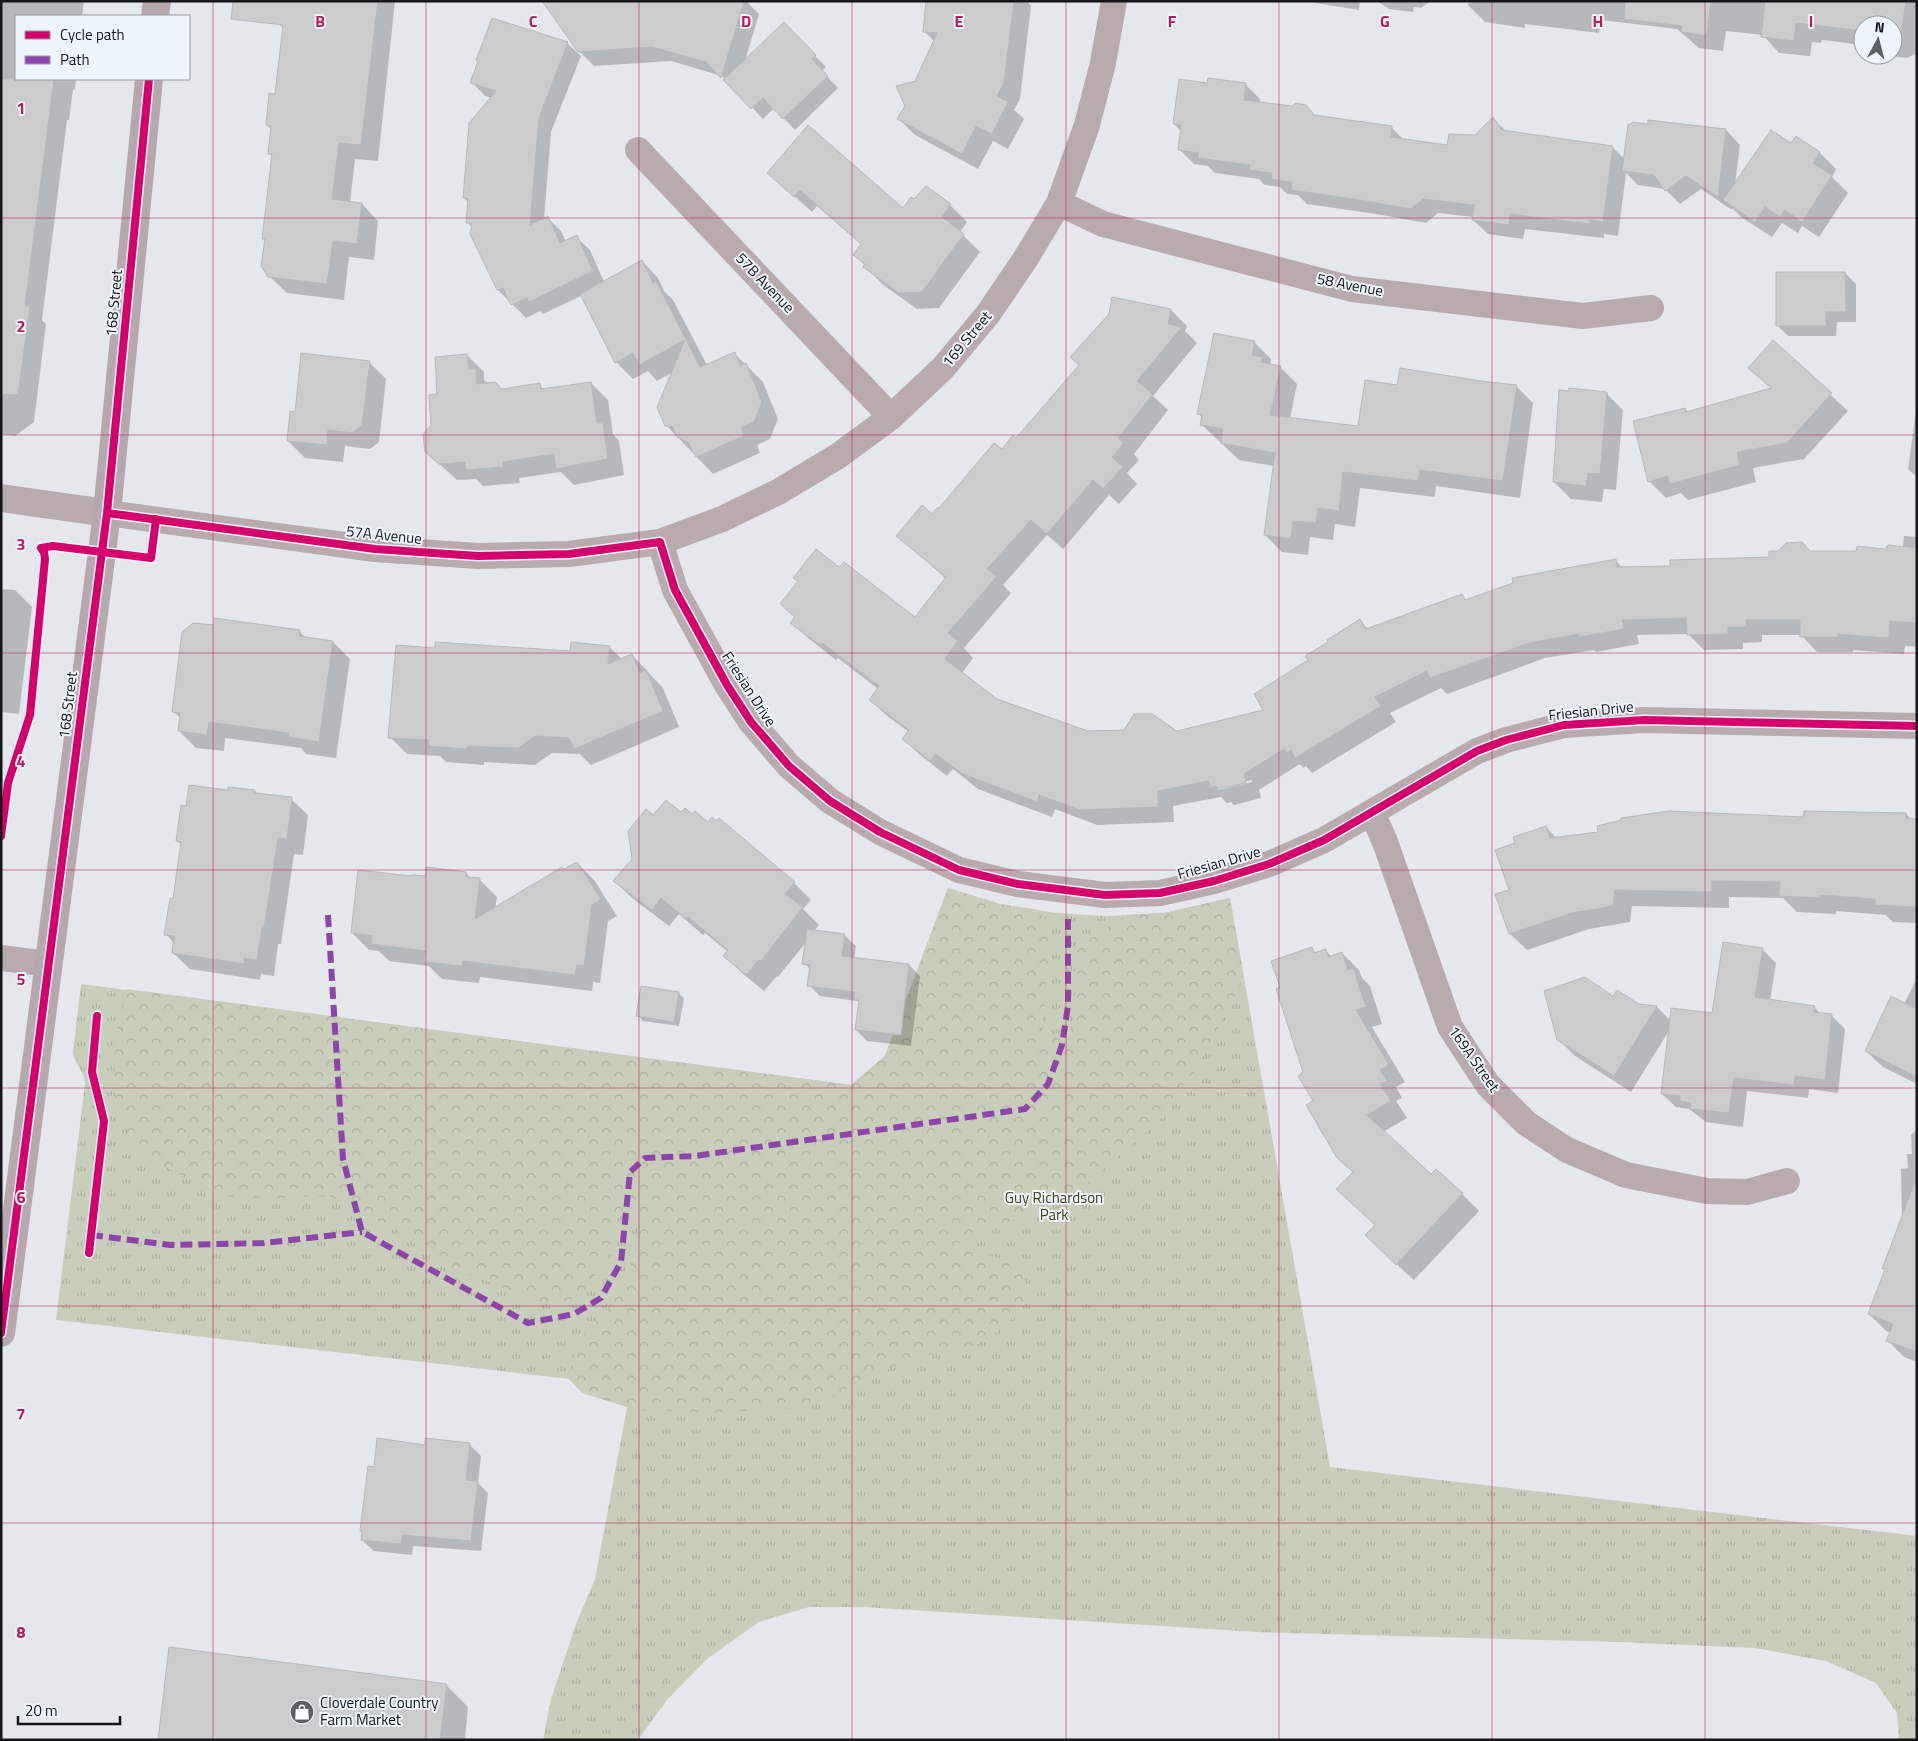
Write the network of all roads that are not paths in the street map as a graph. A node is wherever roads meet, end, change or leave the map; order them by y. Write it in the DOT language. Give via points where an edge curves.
graph roads {
  1 [pos="157,1"];
  2 [pos="1114,1"];
  3 [pos="155,15"];
  4 [pos="149,80"];
  5 [pos="638,150"];
  6 [pos="1059,203"];
  7 [pos="1651,308"];
  8 [pos="891,417"];
  9 [pos="1,498"];
  10 [pos="106,512"];
  11 [pos="660,542"];
  12 [pos="1917,726"];
  13 [pos="1372,812"];
  14 [pos="1,958"];
  15 [pos="48,964"];
  16 [pos="1787,1181"];
  17 [pos="1,1333"];
  1 -- 3 [label="main road"];
  2 -- 6 [label="street, 169 Street" via="1087,125"];
  4 -- 10 [label="main road, 168 Street"];
  5 -- 8 [label="street, 57B Avenue"];
  6 -- 7 [label="street, 58 Avenue" via="1104,224 1352,289 1582,316"];
  6 -- 8 [label="street, 169 Street" via="988,314 943,368"];
  8 -- 11 [label="street, 169 Street" via="838,456 778,492 722,519"];
  9 -- 10 [label="street, 57A Avenue"];
  10 -- 11 [label="street, 57A Avenue" via="375,549 478,556 569,554"];
  10 -- 15 [label="main road, 168 Street"];
  11 -- 13 [label="street, Friesian Drive" via="675,590 727,685 751,722 789,766 830,801 880,832 959,870 1068,892 1105,896 1160,893 1269,864 1324,840"];
  12 -- 13 [label="street, Friesian Drive" via="1644,720 1564,725 1477,751"];
  13 -- 16 [label="street, 169A Street" via="1450,1027 1488,1085 1526,1123 1567,1150 1626,1175 1707,1191 1747,1192"];
  14 -- 15 [label="street"];
  15 -- 17 [label="main road, 168 Street"];
}
